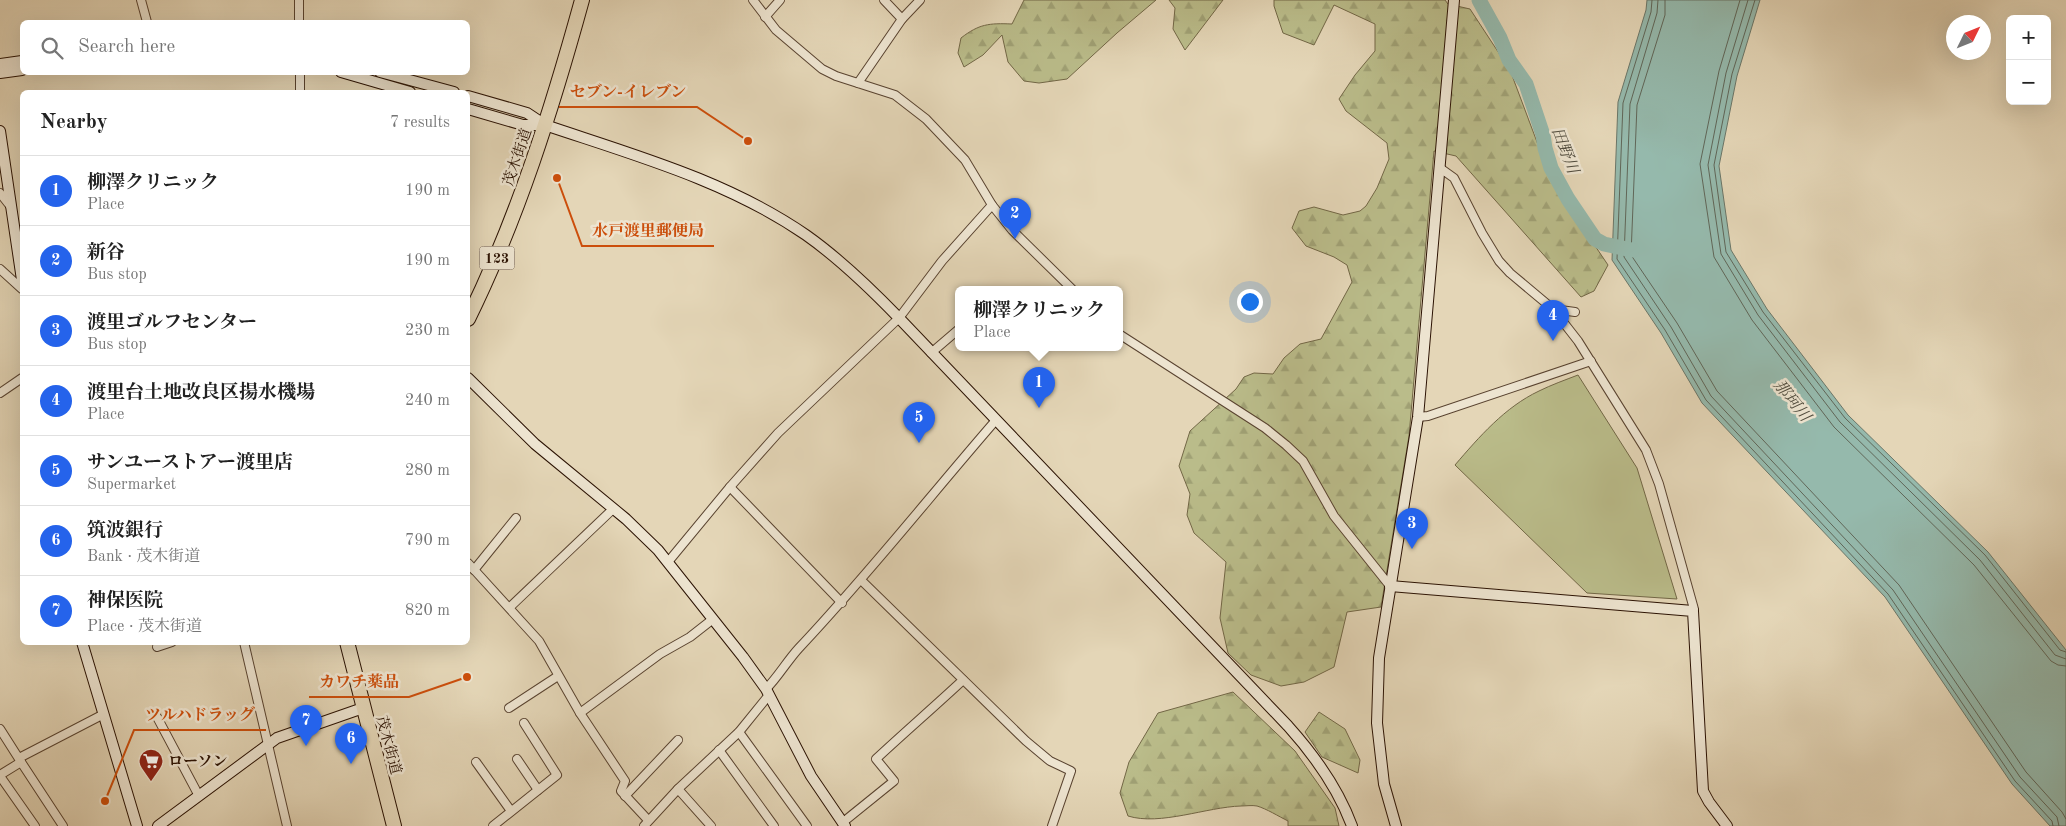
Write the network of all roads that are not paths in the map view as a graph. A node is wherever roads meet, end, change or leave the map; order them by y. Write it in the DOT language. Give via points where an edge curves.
graph roads {
  1 [pos="141,0"];
  2 [pos="299,0"];
  3 [pos="582,0"];
  4 [pos="753,0"];
  5 [pos="780,0"];
  6 [pos="884,0"];
  7 [pos="920,0"];
  8 [pos="1454,0"];
  9 [pos="765,17"];
  10 [pos="902,19"];
  11 [pos="146,20"];
  12 [pos="299,20"];
  13 [pos="20,61"];
  14 [pos="0,64"];
  15 [pos="20,70"];
  16 [pos="0,73"];
  17 [pos="300,75"];
  18 [pos="351,75"];
  19 [pos="391,75"];
  20 [pos="858,83"];
  21 [pos="300,90"];
  22 [pos="403,90"];
  23 [pos="447,90"];
  24 [pos="470,97"];
  25 [pos="470,110"];
  26 [pos="545,125"];
  27 [pos="0,131"];
  28 [pos="1440,168"];
  29 [pos="0,193"];
  30 [pos="992,206"];
  31 [pos="11,207"];
  32 [pos="20,267"];
  33 [pos="0,269"];
  34 [pos="1069,286"];
  35 [pos="20,287"];
  36 [pos="1553,309"];
  37 [pos="1575,312"];
  38 [pos="470,315"];
  39 [pos="899,318"];
  40 [pos="955,332"];
  41 [pos="1123,337"];
  42 [pos="931,353"];
  43 [pos="1591,361"];
  44 [pos="20,379"];
  45 [pos="470,380"];
  46 [pos="0,392"];
  47 [pos="1418,417"];
  48 [pos="996,420"];
  49 [pos="730,487"];
  50 [pos="613,509"];
  51 [pos="516,518"];
  52 [pos="668,562"];
  53 [pos="470,565"];
  54 [pos="474,570"];
  55 [pos="861,580"];
  56 [pos="1390,586"];
  57 [pos="842,603"];
  58 [pos="510,607"];
  59 [pos="1693,611"];
  60 [pos="713,619"];
  61 [pos="83,645"];
  62 [pos="163,645"];
  63 [pos="245,645"];
  64 [pos="348,645"];
  65 [pos="157,647"];
  66 [pos="558,676"];
  67 [pos="962,680"];
  68 [pos="767,692"];
  69 [pos="363,708"];
  70 [pos="509,708"];
  71 [pos="580,713"];
  72 [pos="102,715"];
  73 [pos="157,717"];
  74 [pos="524,723"];
  75 [pos="740,732"];
  76 [pos="1,734"];
  77 [pos="678,740"];
  78 [pos="268,744"];
  79 [pos="719,750"];
  80 [pos="20,760"];
  81 [pos="517,760"];
  82 [pos="476,762"];
  83 [pos="0,776"];
  84 [pos="678,789"];
  85 [pos="538,790"];
  86 [pos="199,796"];
  87 [pos="625,796"];
  88 [pos="511,811"];
  89 [pos="646,823"];
  90 [pos="844,824"];
  91 [pos="35,826"];
  92 [pos="63,826"];
  93 [pos="137,826"];
  94 [pos="158,826"];
  95 [pos="287,826"];
  96 [pos="394,826"];
  97 [pos="493,826"];
  98 [pos="711,826"];
  99 [pos="774,826"];
  100 [pos="807,826"];
  101 [pos="1052,826"];
  102 [pos="1352,826"];
  103 [pos="1396,826"];
  104 [pos="1727,826"];
  1 -- 11 [label="street"];
  2 -- 12 [label="street"];
  3 -- 26 [label="highway, 茂木街道 / 123"];
  4 -- 9 [label="street"];
  5 -- 9 [label="street"];
  6 -- 10 [label="street"];
  7 -- 10 [label="street"];
  8 -- 28 [label="street"];
  9 -- 20 [label="street" via="822,69"];
  10 -- 20 [label="street"];
  13 -- 14 [label="street"];
  15 -- 16 [label="street"];
  17 -- 21 [label="street"];
  18 -- 22 [label="street"];
  19 -- 23 [label="street"];
  20 -- 30 [label="street" via="895,95 926,120 965,160"];
  24 -- 26 [label="street" via="527,113"];
  25 -- 26 [label="street" via="523,125"];
  26 -- 38 [label="highway, 茂木街道 / 123" via="494,266"];
  26 -- 39 [label="street" via="695,177 765,210 826,250"];
  27 -- 31 [label="street"];
  28 -- 36 [label="street" via="1454,178 1499,261"];
  28 -- 47 [label="street"];
  29 -- 31 [label="street"];
  30 -- 34 [label="street"];
  30 -- 39 [label="street" via="942,261"];
  31 -- 32 [label="street"];
  33 -- 35 [label="street"];
  36 -- 37 [label="street"];
  36 -- 43 [label="street"];
  39 -- 42 [label="street"];
  39 -- 49 [label="street" via="778,433"];
  40 -- 42 [label="street"];
  41 -- 56 [label="street" via="1286,444 1303,461 1334,516"];
  42 -- 48 [label="street"];
  43 -- 47 [label="street"];
  43 -- 59 [label="street" via="1646,450 1659,484"];
  44 -- 46 [label="street"];
  45 -- 50 [label="street" via="535,444"];
  47 -- 56 [label="street"];
  48 -- 55 [label="street"];
  48 -- 102 [label="street" via="1288,726 1316,758"];
  49 -- 52 [label="street"];
  49 -- 57 [label="street"];
  50 -- 52 [label="street" via="647,537"];
  50 -- 58 [label="street"];
  51 -- 54 [label="street"];
  52 -- 60 [label="street"];
  53 -- 54 [label="street"];
  54 -- 58 [label="street"];
  55 -- 57 [label="street"];
  55 -- 67 [label="street"];
  56 -- 59 [label="street"];
  56 -- 103 [label="street" via="1379,658 1377,723 1384,784"];
  57 -- 68 [label="street" via="794,654"];
  58 -- 66 [label="street" via="539,641"];
  59 -- 104 [label="street" via="1702,791"];
  60 -- 68 [label="street"];
  60 -- 71 [label="street"];
  61 -- 72 [label="street"];
  62 -- 65 [label="street"];
  63 -- 78 [label="street"];
  64 -- 69 [label="highway, 茂木街道"];
  66 -- 70 [label="street"];
  66 -- 71 [label="street"];
  67 -- 90 [label="street" via="876,759 894,781"];
  67 -- 101 [label="street" via="1050,761 1071,771"];
  68 -- 75 [label="street"];
  68 -- 90 [label="street" via="811,776"];
  69 -- 78 [label="street" via="296,730"];
  69 -- 96 [label="highway, 茂木街道"];
  71 -- 87 [label="street" via="625,781 621,791"];
  72 -- 80 [label="street"];
  72 -- 93 [label="street"];
  73 -- 86 [label="street"];
  74 -- 85 [label="street" via="557,775"];
  75 -- 79 [label="street"];
  75 -- 100 [label="street"];
  76 -- 80 [label="street"];
  77 -- 87 [label="street"];
  78 -- 86 [label="street"];
  78 -- 95 [label="street"];
  79 -- 84 [label="street"];
  79 -- 99 [label="street"];
  80 -- 83 [label="street"];
  80 -- 92 [label="street"];
  81 -- 85 [label="street"];
  82 -- 88 [label="street"];
  83 -- 91 [label="street"];
  84 -- 89 [label="street"];
  84 -- 98 [label="street"];
  85 -- 88 [label="street"];
  86 -- 94 [label="street"];
  87 -- 89 [label="street"];
  88 -- 97 [label="street"];
}
